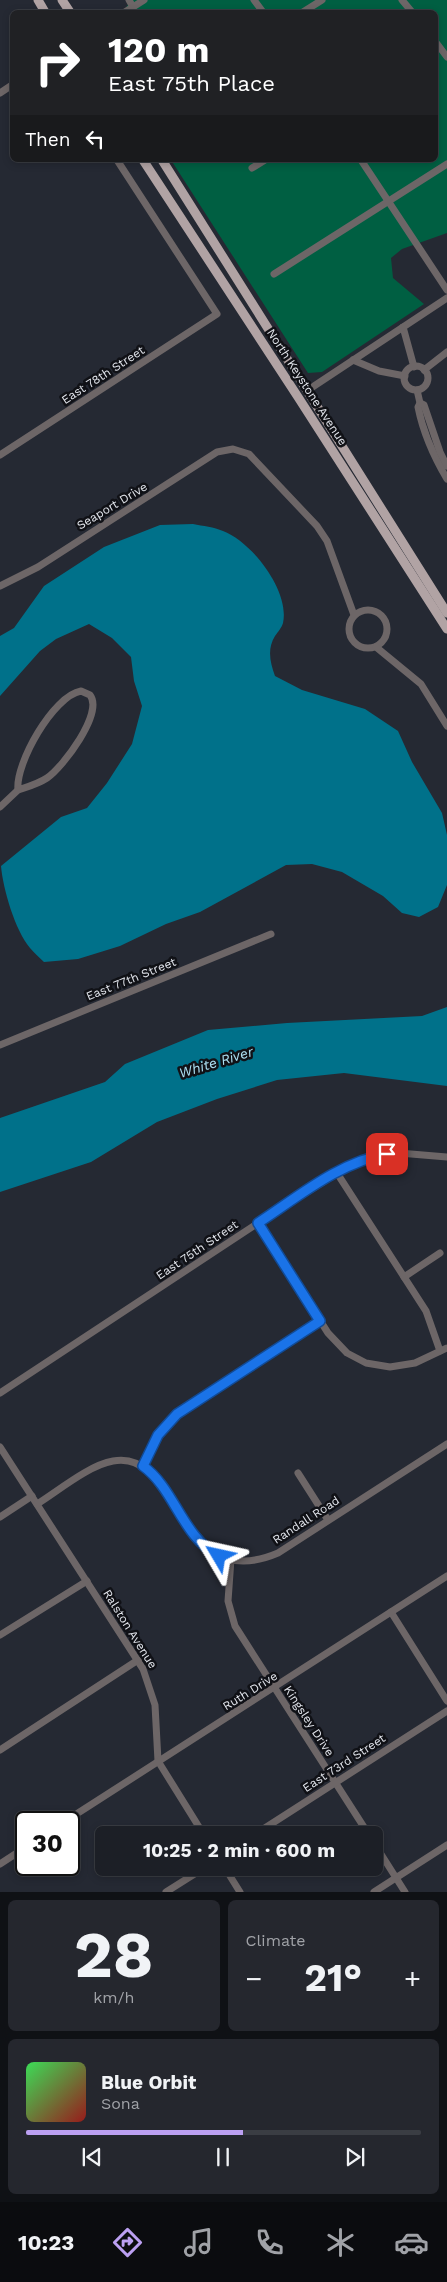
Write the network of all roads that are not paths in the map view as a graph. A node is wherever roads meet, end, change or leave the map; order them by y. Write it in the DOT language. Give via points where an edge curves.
graph roads {
  1 [pos="129,0"];
  2 [pos="144,0"];
  3 [pos="322,0"];
  4 [pos="402,0"];
  5 [pos="134,7"];
  6 [pos="129,10"];
  7 [pos="306,10"];
  8 [pos="410,10"];
  9 [pos="438,48"];
  10 [pos="447,57"];
  11 [pos="118,162"];
  12 [pos="143,162"];
  13 [pos="163,162"];
  14 [pos="262,162"];
  15 [pos="362,162"];
  16 [pos="447,164"];
  17 [pos="252,168"];
  18 [pos="390,202"];
  19 [pos="274,274"];
  20 [pos="447,290"];
  21 [pos="447,298"];
  22 [pos="403,327"];
  23 [pos="447,352"];
  24 [pos="354,360"];
  25 [pos="414,367"];
  26 [pos="424,370"];
  27 [pos="405,376"];
  28 [pos="308,390"];
  29 [pos="417,390"];
  30 [pos="420,403"];
  31 [pos="0,455"];
  32 [pos="447,466"];
  33 [pos="447,479"];
  34 [pos="0,586"];
  35 [pos="447,613"];
  36 [pos="354,615"];
  37 [pos="447,629"];
  38 [pos="376,646"];
  39 [pos="447,726"];
  40 [pos="18,790"];
  41 [pos="0,807"];
  42 [pos="271,934"];
  43 [pos="0,1045"];
  44 [pos="447,1157"];
  45 [pos="336,1173"];
  46 [pos="258,1223"];
  47 [pos="440,1253"];
  48 [pos="404,1277"];
  49 [pos="320,1321"];
  50 [pos="443,1349"];
  51 [pos="0,1393"];
  52 [pos="447,1444"];
  53 [pos="0,1447"];
  54 [pos="143,1466"];
  55 [pos="298,1473"];
  56 [pos="32,1496"];
  57 [pos="37,1504"];
  58 [pos="0,1517"];
  59 [pos="328,1520"];
  60 [pos="231,1560"];
  61 [pos="447,1576"];
  62 [pos="87,1581"];
  63 [pos="391,1612"];
  64 [pos="0,1635"];
  65 [pos="138,1660"];
  66 [pos="275,1689"];
  67 [pos="447,1701"];
  68 [pos="447,1711"];
  69 [pos="0,1750"];
  70 [pos="158,1761"];
  71 [pos="335,1783"];
  72 [pos="80,1812"];
  73 [pos="198,1826"];
  74 [pos="268,1826"];
  75 [pos="362,1826"];
  76 [pos="447,1845"];
  77 [pos="15,1854"];
  78 [pos="383,1857"];
  79 [pos="0,1864"];
  80 [pos="191,1876"];
  81 [pos="229,1876"];
  82 [pos="396,1878"];
  83 [pos="166,1892"];
  84 [pos="240,1892"];
  85 [pos="374,1892"];
  86 [pos="405,1892"];
  1 -- 5 [label="street"];
  2 -- 5 [label="street"];
  3 -- 7 [label="street"];
  4 -- 8 [label="street"];
  5 -- 6 [label="street"];
  9 -- 10 [label="street"];
  11 -- 31 [label="street, East 78th Street" via="217,314"];
  12 -- 37 [label="main road, North Keystone Avenue"];
  13 -- 28 [label="main road, North Keystone Avenue"];
  14 -- 17 [label="street"];
  15 -- 18 [label="street"];
  16 -- 18 [label="street"];
  18 -- 19 [label="street"];
  18 -- 20 [label="street"];
  21 -- 22 [label="street"];
  22 -- 24 [label="street"];
  22 -- 25 [label="street"];
  23 -- 26 [label="street"];
  24 -- 27 [label="street" via="379,371"];
  24 -- 28 [label="street"];
  25 -- 26 [label="street"];
  25 -- 27 [label="street"];
  26 -- 29 [label="street" via="427,383"];
  27 -- 29 [label="street" via="407,385"];
  28 -- 35 [label="main road, North Keystone Avenue"];
  29 -- 30 [label="street"];
  30 -- 32 [label="street" via="424,405"];
  30 -- 33 [label="street" via="424,428"];
  34 -- 36 [label="street, Seaport Drive" via="38,566 217,452 236,449 251,456 321,531"];
  36 -- 38 [label="street" via="348,626 352,640 361,647"];
  36 -- 38 [label="street" via="362,610 371,610 384,619 386,634"];
  38 -- 39 [label="street" via="421,684"];
  40 -- 40 [label="street" via="17,779 22,763 50,716 74,692 87,693 94,702 93,711 78,742 51,775"];
  40 -- 41 [label="street"];
  42 -- 43 [label="street, East 77th Street"];
  44 -- 45 [label="street, East 75th Street" via="385,1154"];
  45 -- 46 [label="street, East 75th Street"];
  45 -- 48 [label="street"];
  46 -- 49 [label="street"];
  46 -- 51 [label="street, East 75th Street"];
  47 -- 48 [label="street"];
  48 -- 50 [label="street" via="426,1311"];
  49 -- 50 [label="street" via="344,1351 372,1365 400,1367"];
  49 -- 54 [label="street" via="177,1414 158,1435"];
  52 -- 59 [label="street, Randall Road"];
  53 -- 56 [label="street, Ralston Avenue"];
  54 -- 57 [label="street" via="124,1461 105,1463"];
  54 -- 60 [label="street, Randall Road" via="155,1477 196,1538 211,1551"];
  55 -- 59 [label="street"];
  56 -- 57 [label="street, Ralston Avenue"];
  56 -- 58 [label="street"];
  57 -- 62 [label="street, Ralston Avenue"];
  59 -- 60 [label="street, Randall Road" via="266,1558 244,1562"];
  60 -- 66 [label="street, Kingsley Drive" via="228,1594 231,1616"];
  61 -- 63 [label="street, Ruth Drive"];
  62 -- 64 [label="street"];
  62 -- 65 [label="street, Ralston Avenue"];
  63 -- 66 [label="street, Ruth Drive"];
  63 -- 67 [label="street"];
  65 -- 69 [label="street"];
  65 -- 70 [label="street, Ralston Avenue" via="155,1705"];
  66 -- 70 [label="street, Ruth Drive"];
  66 -- 71 [label="street, Kingsley Drive"];
  68 -- 71 [label="street, East 73rd Street"];
  70 -- 72 [label="street, Ruth Drive"];
  70 -- 73 [label="street, Ralston Avenue"];
  71 -- 74 [label="street, East 73rd Street"];
  71 -- 75 [label="street, Kingsley Drive"];
  76 -- 82 [label="street"];
  77 -- 79 [label="street"];
  78 -- 82 [label="street"];
  80 -- 83 [label="street"];
  81 -- 84 [label="street"];
  82 -- 85 [label="street"];
  82 -- 86 [label="street"];
}
